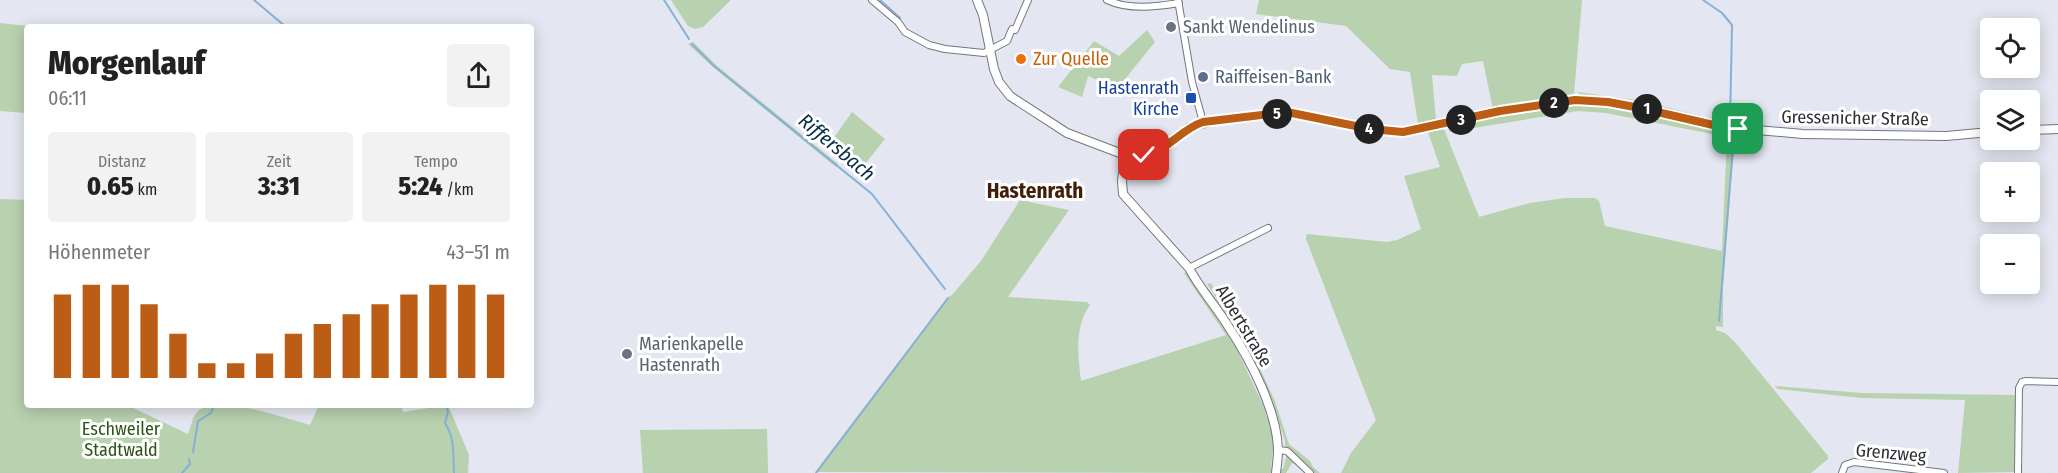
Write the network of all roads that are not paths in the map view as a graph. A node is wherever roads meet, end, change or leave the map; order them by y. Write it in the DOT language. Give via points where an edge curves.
graph roads {
  1 [pos="872,0"];
  2 [pos="977,0"];
  3 [pos="1028,0"];
  4 [pos="1107,0"];
  5 [pos="1178,1"];
  6 [pos="990,51"];
  7 [pos="1203,122"];
  8 [pos="2058,129"];
  9 [pos="2040,130"];
  10 [pos="1980,133"];
  11 [pos="1125,155"];
  12 [pos="1268,228"];
  13 [pos="1189,268"];
  14 [pos="2058,382"];
  15 [pos="1278,450"];
  16 [pos="1276,473"];
  17 [pos="1310,473"];
  18 [pos="1842,473"];
  19 [pos="1944,473"];
  20 [pos="2018,473"];
  1 -- 6 [label="street" via="905,32 929,45 966,53"];
  2 -- 6 [label="main road"];
  3 -- 6 [label="street" via="1007,41"];
  4 -- 5 [label="street" via="1133,7"];
  5 -- 7 [label="street"];
  6 -- 11 [label="main road" via="999,82 1010,96 1067,133"];
  7 -- 10 [label="main road, Gressenicher Straße" via="1287,112 1403,132 1575,100 1608,102 1722,127 1803,135"];
  7 -- 11 [label="main road, Gressenicher Straße" via="1152,154"];
  8 -- 9 [label="main road"];
  11 -- 13 [label="main road, Albertstraße" via="1123,195"];
  12 -- 13 [label="street"];
  13 -- 15 [label="main road, Albertstraße" via="1247,358 1268,405"];
  14 -- 20 [label="street" via="2026,381 2019,388"];
  15 -- 16 [label="main road, Albertstraße"];
  15 -- 17 [label="street" via="1287,451"];
  18 -- 19 [label="street, Grenzweg" via="1845,465 1854,462"];
}
